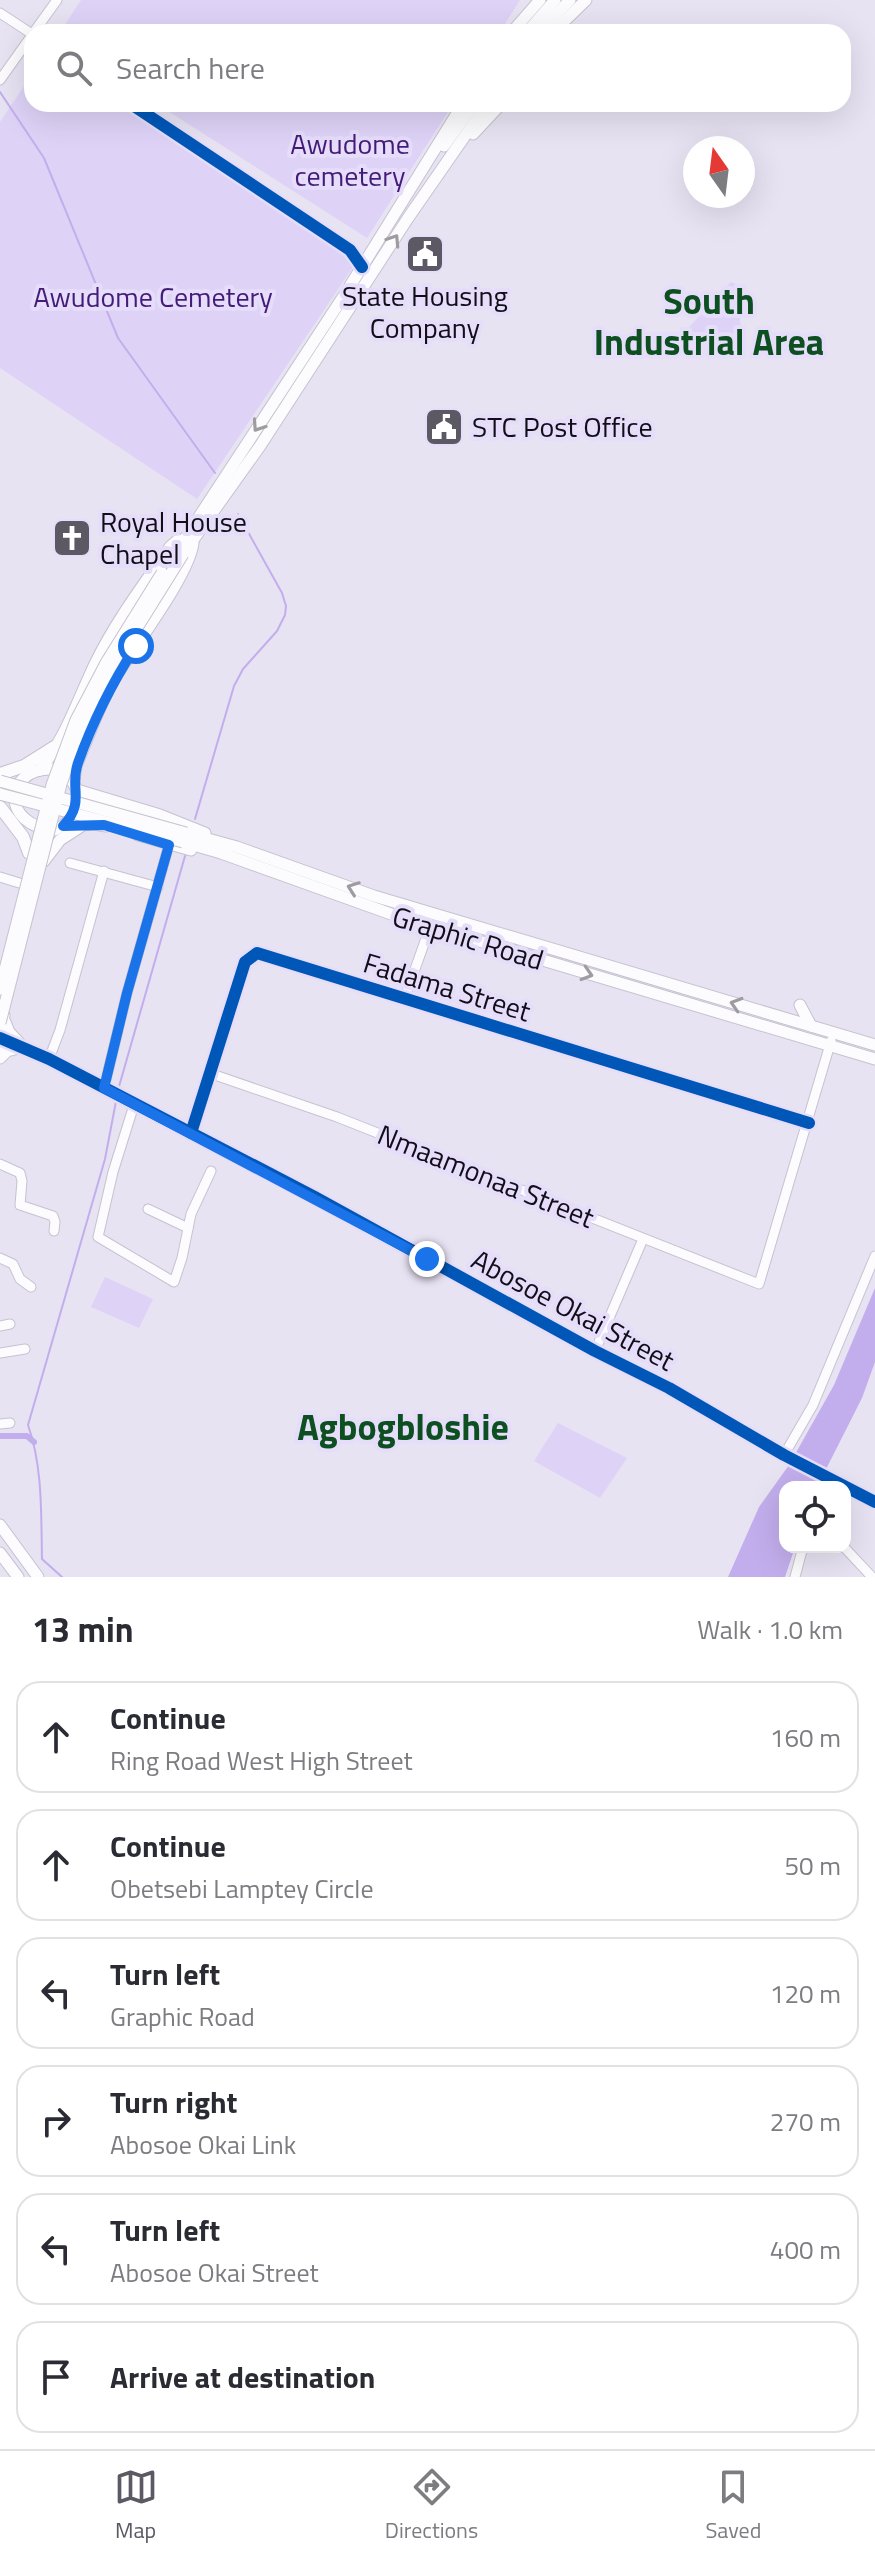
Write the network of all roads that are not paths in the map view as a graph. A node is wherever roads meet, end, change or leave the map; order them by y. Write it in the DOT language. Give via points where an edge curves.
graph roads {
  1 [pos="57,0"];
  2 [pos="540,0"];
  3 [pos="555,0"];
  4 [pos="570,0"];
  5 [pos="586,0"];
  6 [pos="0,13"];
  7 [pos="40,24"];
  8 [pos="519,24"];
  9 [pos="534,24"];
  10 [pos="547,24"];
  11 [pos="561,24"];
  12 [pos="24,28"];
  13 [pos="24,47"];
  14 [pos="0,80"];
  15 [pos="143,112"];
  16 [pos="458,112"];
  17 [pos="468,112"];
  18 [pos="482,112"];
  19 [pos="495,112"];
  20 [pos="457,148"];
  21 [pos="419,178"];
  22 [pos="350,250"];
  23 [pos="372,251"];
  24 [pos="362,267"];
  25 [pos="213,503"];
  26 [pos="189,538"];
  27 [pos="59,744"];
  28 [pos="40,770"];
  29 [pos="0,775"];
  30 [pos="26,776"];
  31 [pos="0,781"];
  32 [pos="56,784"];
  33 [pos="75,786"];
  34 [pos="0,794"];
  35 [pos="0,806"];
  36 [pos="17,814"];
  37 [pos="30,824"];
  38 [pos="88,824"];
  39 [pos="59,828"];
  40 [pos="185,838"];
  41 [pos="207,844"];
  42 [pos="169,845"];
  43 [pos="29,853"];
  44 [pos="44,861"];
  45 [pos="70,863"];
  46 [pos="104,871"];
  47 [pos="0,877"];
  48 [pos="26,885"];
  49 [pos="158,887"];
  50 [pos="430,927"];
  51 [pos="0,978"];
  52 [pos="0,989"];
  53 [pos="404,1000"];
  54 [pos="780,1018"];
  55 [pos="2,1021"];
  56 [pos="811,1026"];
  57 [pos="834,1032"];
  58 [pos="0,1041"];
  59 [pos="830,1045"];
  60 [pos="875,1045"];
  61 [pos="23,1047"];
  62 [pos="0,1058"];
  63 [pos="49,1059"];
  64 [pos="875,1059"];
  65 [pos="212,1074"];
  66 [pos="105,1089"];
  67 [pos="131,1103"];
  68 [pos="809,1123"];
  69 [pos="191,1133"];
  70 [pos="0,1164"];
  71 [pos="211,1171"];
  72 [pos="148,1209"];
  73 [pos="188,1228"];
  74 [pos="54,1231"];
  75 [pos="643,1239"];
  76 [pos="875,1256"];
  77 [pos="0,1258"];
  78 [pos="31,1287"];
  79 [pos="25,1349"];
  80 [pos="595,1351"];
  81 [pos="0,1353"];
  82 [pos="786,1456"];
  83 [pos="824,1480"];
  84 [pos="851,1493"];
  85 [pos="875,1502"];
  86 [pos="0,1525"];
  87 [pos="801,1553"];
  88 [pos="850,1553"];
  89 [pos="2,1563"];
  90 [pos="18,1577"];
  91 [pos="38,1577"];
  92 [pos="795,1577"];
  93 [pos="872,1577"];
  1 -- 7 [label="street"];
  2 -- 8 [label="main road"];
  3 -- 9 [label="main road"];
  4 -- 10 [label="main road"];
  5 -- 11 [label="main road"];
  6 -- 12 [label="street"];
  13 -- 14 [label="street"];
  15 -- 22 [label="street"];
  16 -- 21 [label="main road"];
  17 -- 21 [label="main road"];
  18 -- 20 [label="main road"];
  19 -- 20 [label="main road"];
  25 -- 20 [label="main road, one-way"];
  21 -- 23 [label="main road"];
  22 -- 23 [label="street"];
  22 -- 24 [label="street"];
  23 -- 24 [label="main road"];
  24 -- 25 [label="main road, one-way"];
  25 -- 26 [label="main road"];
  26 -- 27 [label="main road" via="170,547 117,625"];
  26 -- 32 [label="main road, bridge" via="109,675"];
  26 -- 33 [label="main road" via="190,557 112,683 76,766"];
  27 -- 28 [label="main road"];
  27 -- 29 [label="highway"];
  28 -- 30 [label="main road"];
  28 -- 33 [label="main road" via="59,770"];
  29 -- 30 [label="highway"];
  30 -- 36 [label="main road" via="16,791"];
  31 -- 40 [label="main road, bridge"];
  32 -- 52 [label="main road, bridge"];
  32 -- 55 [label="main road, bridge"];
  33 -- 39 [label="main road" via="74,810"];
  33 -- 41 [label="main road, Graphic Road" via="201,830 209,835"];
  34 -- 40 [label="main road, bridge"];
  35 -- 36 [label="highway"];
  35 -- 43 [label="highway"];
  36 -- 37 [label="main road"];
  37 -- 39 [label="main road"];
  37 -- 43 [label="main road"];
  38 -- 39 [label="main road, Graphic Road"];
  38 -- 42 [label="main road, Graphic Road"];
  38 -- 44 [label="main road" via="70,831"];
  39 -- 44 [label="main road"];
  40 -- 41 [label="main road"];
  41 -- 42 [label="main road, Graphic Road" via="190,850"];
  41 -- 50 [label="main road, Graphic Road"];
  54 -- 41 [label="main road, Graphic Road, one-way" via="374,896 237,847"];
  42 -- 49 [label="street"];
  43 -- 48 [label="main road"];
  44 -- 55 [label="main road"];
  45 -- 46 [label="street"];
  46 -- 49 [label="street"];
  46 -- 63 [label="street"];
  47 -- 48 [label="street"];
  48 -- 51 [label="main road"];
  49 -- 66 [label="street"];
  50 -- 53 [label="street"];
  50 -- 59 [label="main road, Graphic Road, one-way"];
  53 -- 65 [label="street, Fadama Street" via="261,953 251,955"];
  53 -- 68 [label="street, Fadama Street"];
  54 -- 56 [label="main road, Graphic Road"];
  54 -- 56 [label="main road" via="796,1005"];
  55 -- 58 [label="main road"];
  55 -- 61 [label="main road"];
  56 -- 57 [label="main road, Graphic Road"];
  57 -- 59 [label="street"];
  57 -- 60 [label="main road, Graphic Road"];
  58 -- 61 [label="street, Abosoe Okai Street"];
  59 -- 64 [label="main road, Graphic Road"];
  59 -- 68 [label="street"];
  61 -- 62 [label="main road"];
  61 -- 63 [label="street, Abosoe Okai Street"];
  63 -- 66 [label="street, Abosoe Okai Street"];
  65 -- 69 [label="street, Fadama Street"];
  65 -- 75 [label="street, Nmaamonaa Street" via="337,1117"];
  66 -- 67 [label="street, Abosoe Okai Street"];
  67 -- 69 [label="street, Abosoe Okai Street"];
  67 -- 73 [label="street" via="98,1237 174,1282"];
  68 -- 75 [label="street, Nmaamonaa Street" via="759,1284"];
  69 -- 80 [label="street, Abosoe Okai Street"];
  70 -- 74 [label="street" via="20,1173 20,1205 53,1216"];
  71 -- 73 [label="street"];
  72 -- 73 [label="street"];
  75 -- 80 [label="street"];
  76 -- 82 [label="street"];
  77 -- 78 [label="street" via="13,1264"];
  79 -- 81 [label="street"];
  80 -- 82 [label="street, Abosoe Okai Street"];
  82 -- 83 [label="street, Abosoe Okai Street"];
  84 -- 85 [label="street, Abosoe Okai Street"];
  86 -- 91 [label="main road"];
  87 -- 92 [label="street"];
  88 -- 93 [label="street"];
  89 -- 90 [label="main road"];
}
